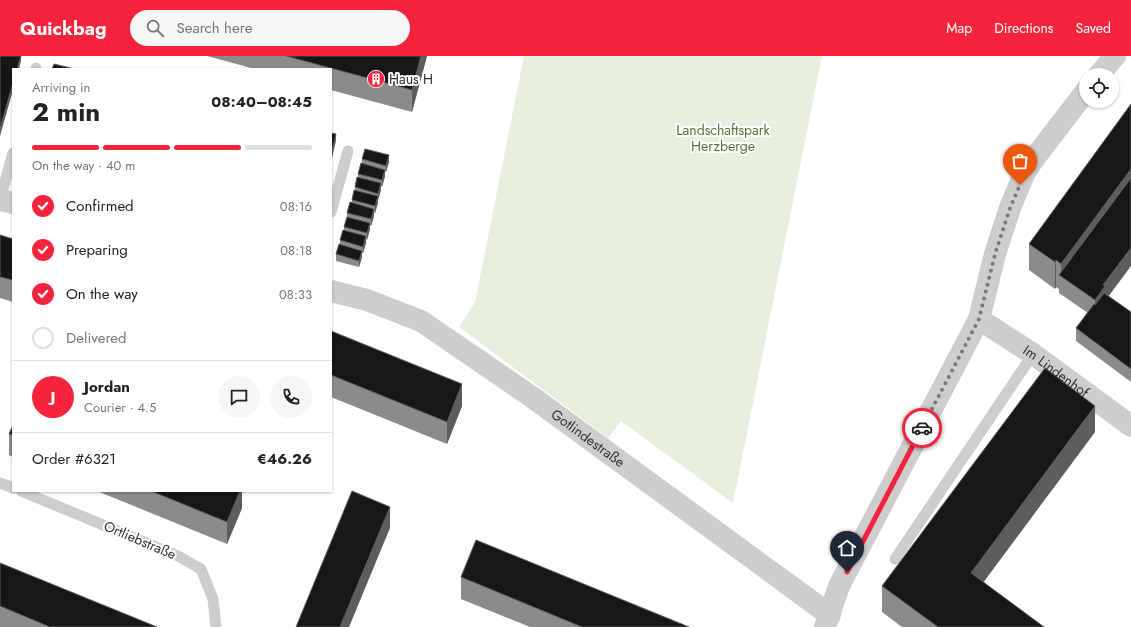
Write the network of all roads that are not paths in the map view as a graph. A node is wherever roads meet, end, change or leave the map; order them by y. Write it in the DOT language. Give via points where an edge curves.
graph roads {
  1 [pos="1115,56"];
  2 [pos="1105,68"];
  3 [pos="1079,100"];
  4 [pos="348,151"];
  5 [pos="12,157"];
  6 [pos="0,200"];
  7 [pos="12,203"];
  8 [pos="332,208"];
  9 [pos="332,290"];
  10 [pos="979,319"];
  11 [pos="1033,354"];
  12 [pos="1131,426"];
  13 [pos="0,483"];
  14 [pos="12,488"];
  15 [pos="23,492"];
  16 [pos="895,559"];
  17 [pos="827,621"];
  18 [pos="216,627"];
  1 -- 2 [label="street"];
  3 -- 10 [label="street" via="1024,174 995,254"];
  4 -- 8 [label="lane"];
  5 -- 6 [label="lane"];
  6 -- 7 [label="street"];
  9 -- 17 [label="street, Gotlindestraße" via="367,300 421,321 532,397"];
  10 -- 11 [label="street, Im Lindenhof"];
  10 -- 17 [label="street" via="839,586"];
  11 -- 12 [label="street, Im Lindenhof"];
  11 -- 16 [label="lane"];
  13 -- 14 [label="lane"];
  15 -- 18 [label="lane, Ortliebstraße" via="178,556 201,569 213,599"];
}
